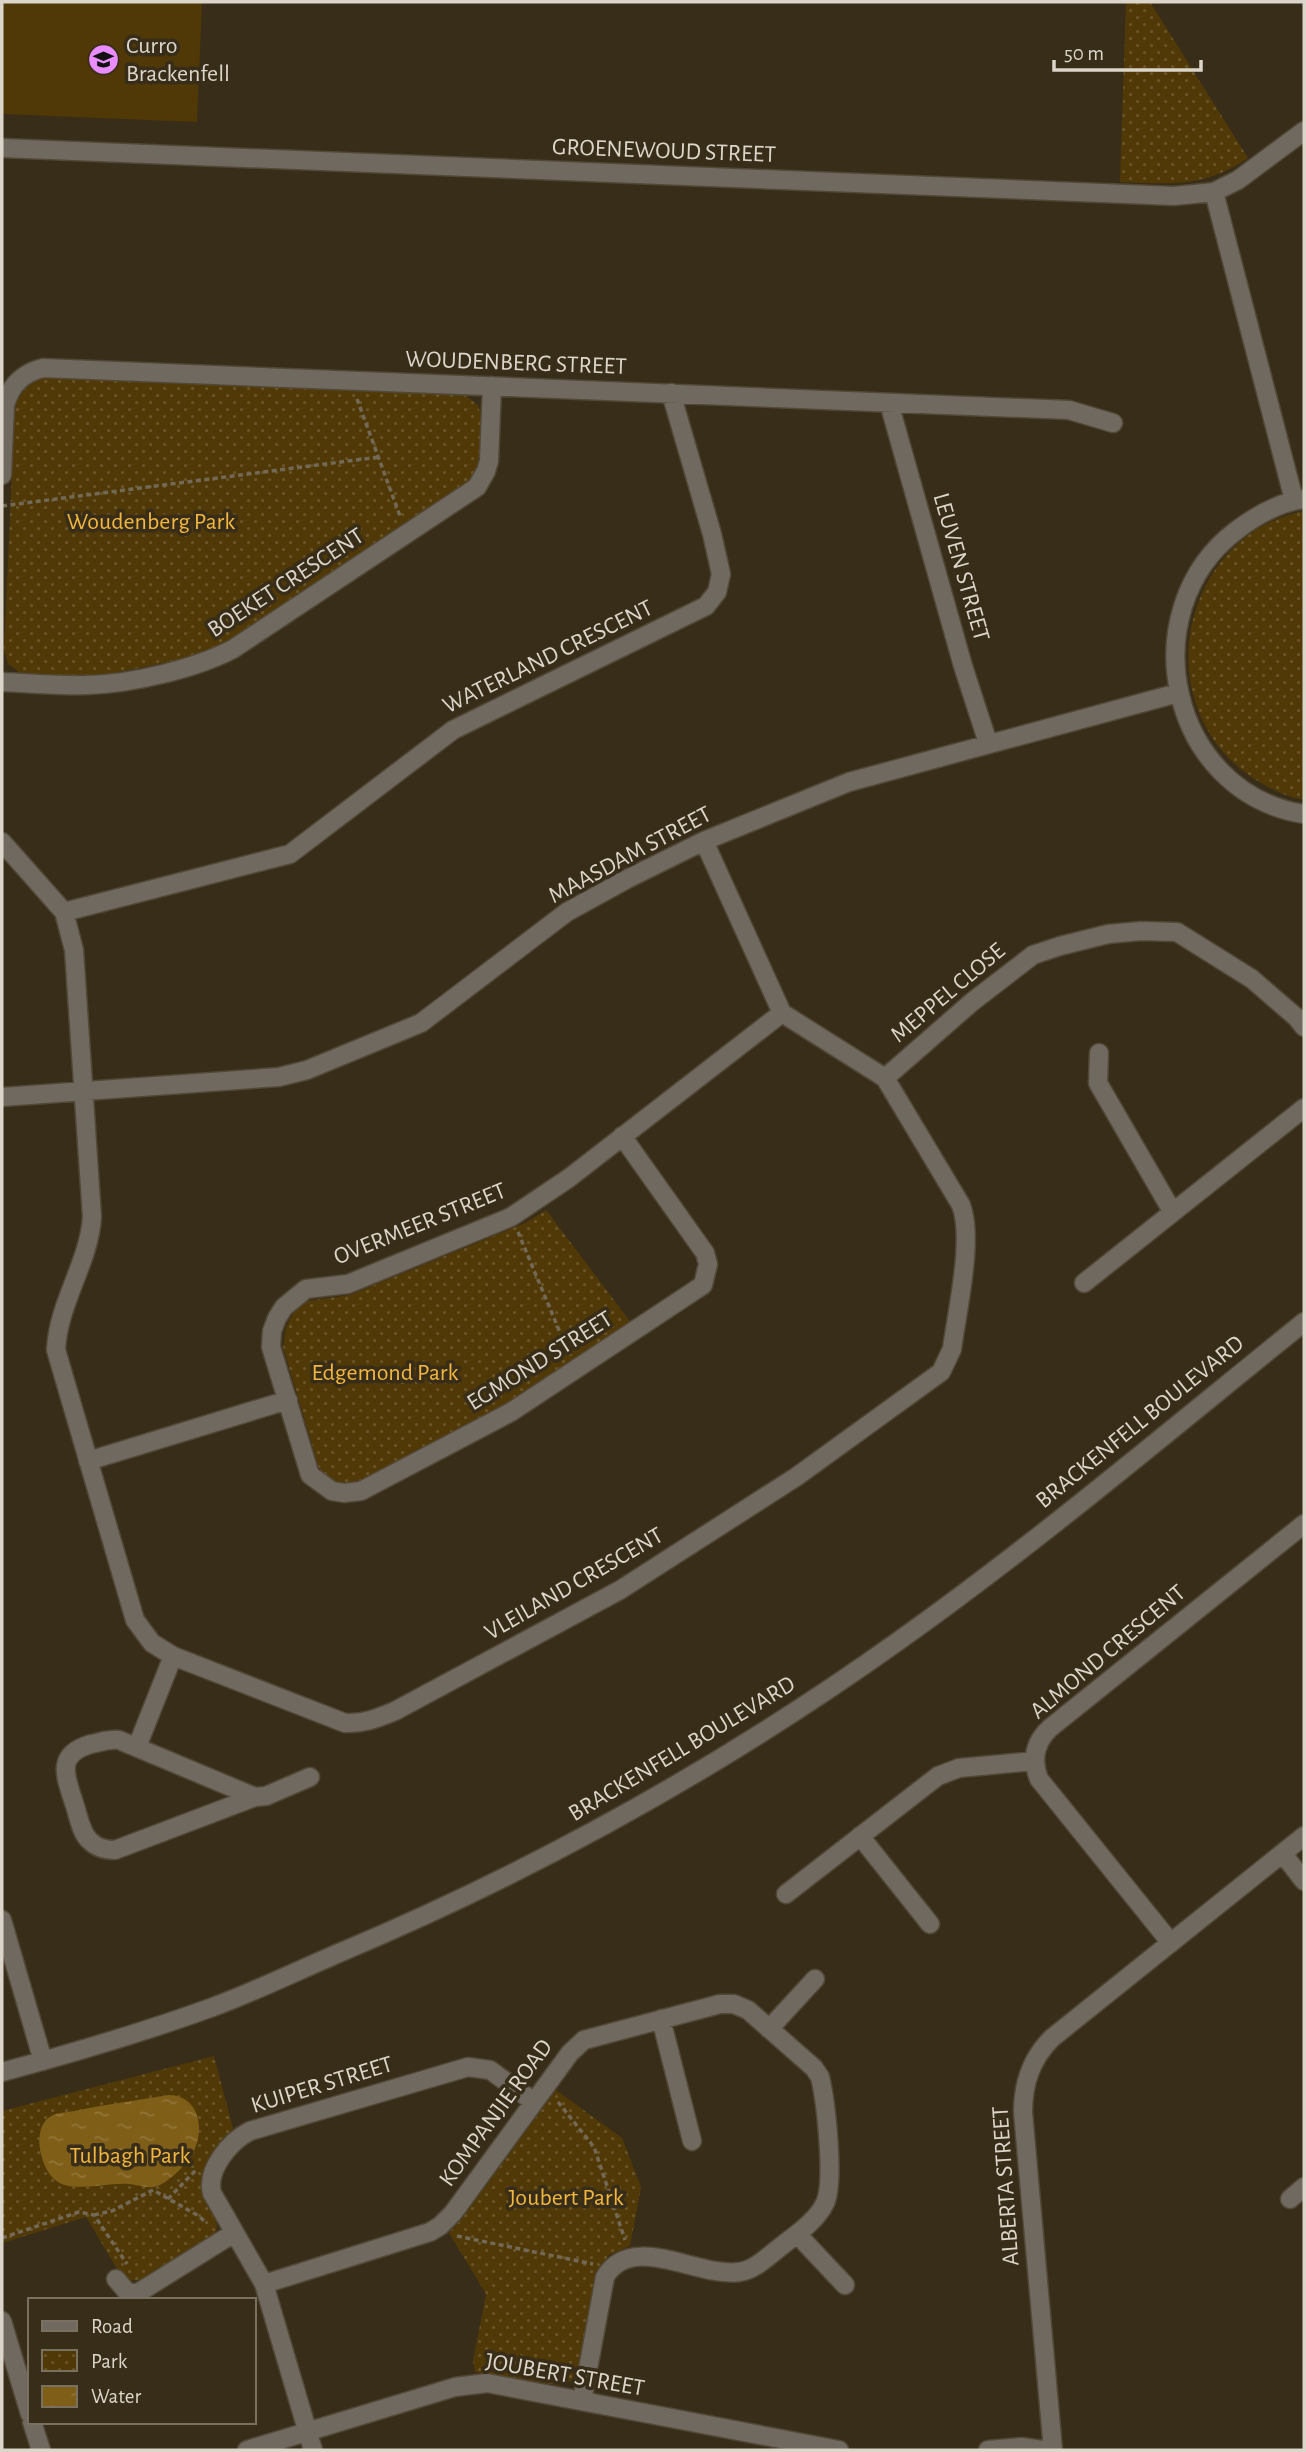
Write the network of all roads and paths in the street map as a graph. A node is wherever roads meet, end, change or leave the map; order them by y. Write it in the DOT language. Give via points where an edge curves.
graph roads {
  1 [pos="1304,131"];
  2 [pos="2,148"];
  3 [pos="1214,192"];
  4 [pos="350,380"];
  5 [pos="492,386"];
  6 [pos="671,393"];
  7 [pos="889,403"];
  8 [pos="1113,423"];
  9 [pos="379,457"];
  10 [pos="2,475"];
  11 [pos="1299,499"];
  12 [pos="2,506"];
  13 [pos="407,535"];
  14 [pos="2,682"];
  15 [pos="1178,693"];
  16 [pos="988,744"];
  17 [pos="1304,814"];
  18 [pos="704,841"];
  19 [pos="2,842"];
  20 [pos="64,912"];
  21 [pos="782,1013"];
  22 [pos="1304,1027"];
  23 [pos="1099,1053"];
  24 [pos="885,1078"];
  25 [pos="83,1091"];
  26 [pos="2,1097"];
  27 [pos="1304,1108"];
  28 [pos="622,1136"];
  29 [pos="1172,1211"];
  30 [pos="511,1217"];
  31 [pos="1084,1283"];
  32 [pos="1304,1322"];
  33 [pos="576,1370"];
  34 [pos="288,1400"];
  35 [pos="88,1461"];
  36 [pos="1304,1524"];
  37 [pos="173,1656"];
  38 [pos="137,1747"];
  39 [pos="1034,1761"];
  40 [pos="310,1777"];
  41 [pos="255,1797"];
  42 [pos="860,1836"];
  43 [pos="1304,1836"];
  44 [pos="1283,1854"];
  45 [pos="1304,1881"];
  46 [pos="786,1895"];
  47 [pos="2,1920"];
  48 [pos="930,1924"];
  49 [pos="1171,1943"];
  50 [pos="815,1979"];
  51 [pos="661,2019"];
  52 [pos="769,2029"];
  53 [pos="43,2061"];
  54 [pos="2,2072"];
  55 [pos="545,2086"];
  56 [pos="534,2102"];
  57 [pos="692,2141"];
  58 [pos="94,2215"];
  59 [pos="440,2226"];
  60 [pos="797,2234"];
  61 [pos="228,2237"];
  62 [pos="2,2238"];
  63 [pos="631,2257"];
  64 [pos="605,2277"];
  65 [pos="116,2279"];
  66 [pos="264,2284"];
  67 [pos="845,2285"];
  68 [pos="141,2293"];
  69 [pos="2,2321"];
  70 [pos="582,2401"];
  71 [pos="28,2407"];
  72 [pos="33,2424"];
  73 [pos="307,2432"];
  74 [pos="41,2450"];
  75 [pos="247,2450"];
  76 [pos="313,2450"];
  77 [pos="839,2450"];
  78 [pos="988,2450"];
  79 [pos="1043,2450"];
  80 [pos="1053,2450"];
  1 -- 3 [label="street, GROENEWOUD STREET" via="1238,180"];
  2 -- 3 [label="street, GROENEWOUD STREET" via="1149,195"];
  3 -- 11 [label="street"];
  4 -- 5 [label="street, WOUDENBERG STREET"];
  4 -- 9 [label="path"];
  4 -- 10 [label="street, WOUDENBERG STREET" via="34,370 18,380 7,396"];
  5 -- 6 [label="street, WOUDENBERG STREET"];
  5 -- 13 [label="street, BOEKET CRESCENT" via="489,461 482,480"];
  6 -- 7 [label="street, WOUDENBERG STREET"];
  6 -- 20 [label="street, WATERLAND CRESCENT" via="721,574 717,592 706,606 453,730 290,855"];
  7 -- 8 [label="street, WOUDENBERG STREET" via="1069,410"];
  7 -- 16 [label="street, LEUVEN STREET"];
  9 -- 12 [label="path"];
  9 -- 13 [label="path"];
  11 -- 15 [label="street" via="1256,515 1223,540 1197,573 1180,611 1174,652"];
  13 -- 14 [label="street, BOEKET CRESCENT" via="233,649 198,665 90,685"];
  15 -- 16 [label="street, MAASDAM STREET"];
  15 -- 17 [label="street" via="1187,721 1220,770 1268,803"];
  16 -- 18 [label="street, MAASDAM STREET" via="849,782"];
  18 -- 21 [label="street"];
  18 -- 25 [label="street, MAASDAM STREET" via="567,912 431,1017 400,1034 279,1077"];
  19 -- 20 [label="street"];
  20 -- 25 [label="street" via="74,950"];
  21 -- 24 [label="street, VLEILAND CRESCENT"];
  21 -- 28 [label="street, OVERMEER STREET"];
  22 -- 24 [label="street, MEPPEL CLOSE" via="1252,979 1177,932 1108,934 1033,955"];
  23 -- 29 [label="street" via="1098,1083"];
  24 -- 37 [label="street, VLEILAND CRESCENT" via="965,1215 967,1235 952,1349 941,1372 796,1477 621,1590 369,1722 345,1723"];
  25 -- 26 [label="street, MAASDAM STREET"];
  25 -- 35 [label="street, VLEILAND CRESCENT" via="91,1232 58,1328 57,1350"];
  27 -- 29 [label="street"];
  28 -- 30 [label="street, OVERMEER STREET"];
  28 -- 33 [label="street, EGMOND STREET" via="705,1254 707,1274 703,1285"];
  29 -- 31 [label="street"];
  30 -- 33 [label="path"];
  30 -- 34 [label="street, OVERMEER STREET" via="348,1284 306,1289 293,1299 272,1331 271,1347"];
  32 -- 53 [label="street, BRACKENFELL BOULEVARD" via="942,1610 812,1701 664,1792 548,1856 404,1925 217,2006"];
  33 -- 34 [label="street, EGMOND STREET" via="511,1412 430,1455 361,1491 344,1493 332,1491 310,1475"];
  34 -- 35 [label="street"];
  35 -- 37 [label="street, VLEILAND CRESCENT" via="135,1620 152,1643"];
  36 -- 39 [label="street, ALMOND CRESCENT" via="1050,1727 1038,1742"];
  37 -- 38 [label="street"];
  38 -- 41 [label="street"];
  38 -- 41 [label="street" via="107,1740 79,1748 68,1759 65,1771 83,1834 99,1847 115,1850"];
  39 -- 42 [label="street" via="948,1771"];
  39 -- 49 [label="street, ALMOND CRESCENT" via="1039,1779"];
  40 -- 41 [label="street"];
  42 -- 46 [label="street"];
  42 -- 48 [label="street"];
  43 -- 44 [label="street, ALBERTA STREET"];
  44 -- 45 [label="street"];
  44 -- 49 [label="street, ALBERTA STREET"];
  47 -- 53 [label="street"];
  49 -- 80 [label="street, ALBERTA STREET" via="1052,2039 1035,2059 1024,2084"];
  50 -- 52 [label="street"];
  51 -- 52 [label="street, KOMPANJIE ROAD" via="727,2003 748,2010"];
  51 -- 55 [label="street, KOMPANJIE ROAD" via="584,2040"];
  51 -- 57 [label="street"];
  52 -- 60 [label="street, KOMPANJIE ROAD" via="814,2068 822,2087 829,2193 817,2216"];
  53 -- 54 [label="street, BRACKENFELL BOULEVARD"];
  55 -- 56 [label="street, KOMPANJIE ROAD"];
  55 -- 63 [label="path" via="594,2147"];
  56 -- 59 [label="street, KOMPANJIE ROAD"];
  56 -- 61 [label="street, KUIPER STREET" via="490,2070 468,2067 250,2131 236,2141 210,2181"];
  58 -- 61 [label="path" via="153,2190"];
  58 -- 62 [label="path" via="79,2212"];
  58 -- 68 [label="path"];
  59 -- 64 [label="path" via="453,2236 591,2263"];
  59 -- 66 [label="street, KOMPANJIE ROAD"];
  60 -- 63 [label="street, KOMPANJIE ROAD" via="741,2272"];
  60 -- 67 [label="street"];
  61 -- 66 [label="street, KUIPER STREET"];
  61 -- 68 [label="street"];
  63 -- 64 [label="street" via="614,2264"];
  64 -- 70 [label="street"];
  65 -- 68 [label="street" via="128,2292"];
  66 -- 73 [label="street, KUIPER STREET"];
  69 -- 71 [label="street"];
  70 -- 73 [label="street, JOUBERT STREET" via="472,2383"];
  70 -- 77 [label="street, JOUBERT STREET"];
  72 -- 74 [label="street"];
  73 -- 75 [label="street, JOUBERT STREET"];
  73 -- 76 [label="street, KUIPER STREET"];
  78 -- 79 [label="street"];
}
